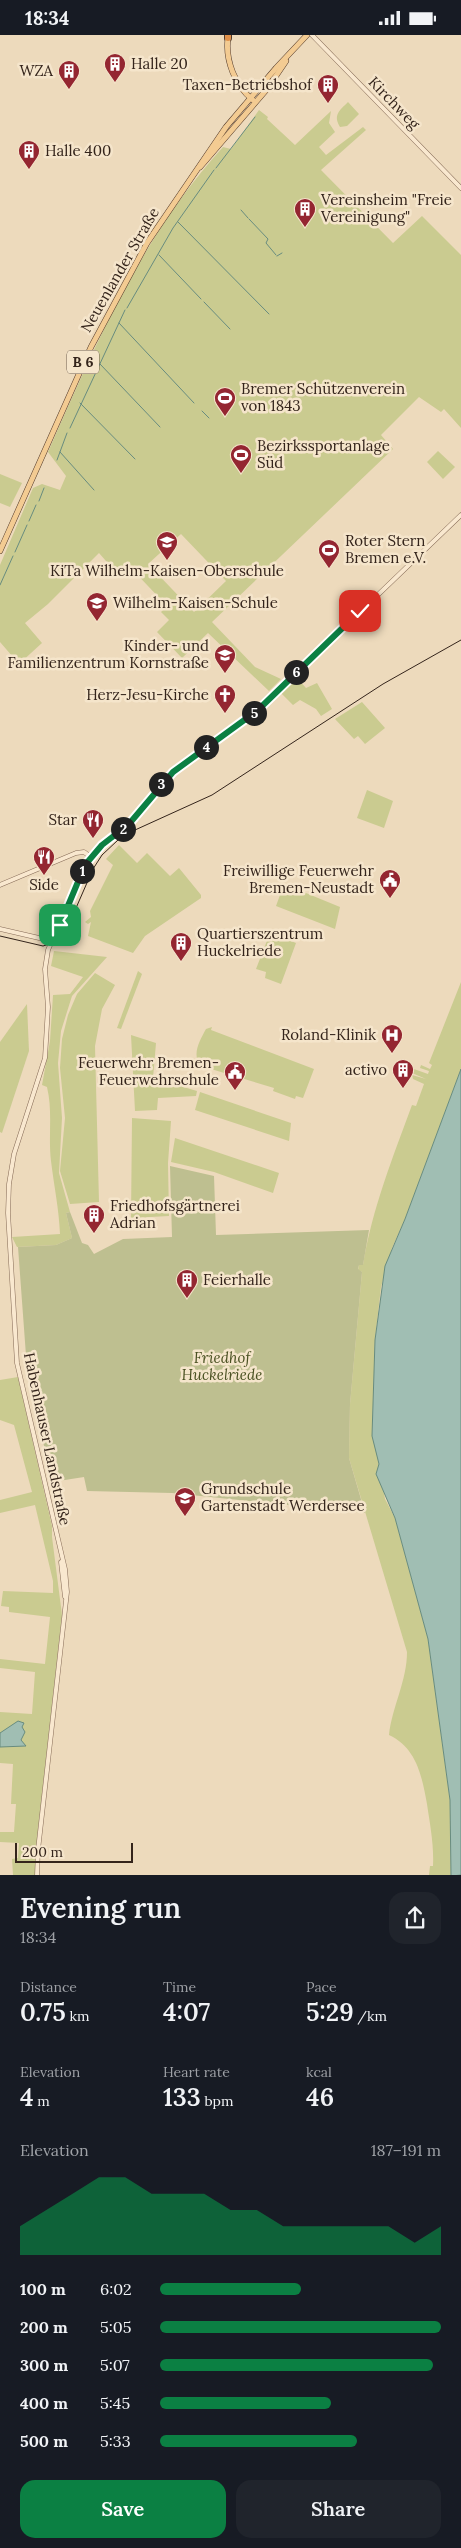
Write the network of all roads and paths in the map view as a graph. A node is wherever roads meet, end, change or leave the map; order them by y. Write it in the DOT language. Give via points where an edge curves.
graph roads {
  1 [pos="307,35"];
  2 [pos="312,35"];
  3 [pos="228,36"];
  4 [pos="287,58"];
  5 [pos="250,98"];
  6 [pos="255,102"];
  7 [pos="196,171"];
  8 [pos="461,188"];
  9 [pos="461,515"];
  10 [pos="0,551"];
  11 [pos="91,857"];
  12 [pos="0,885"];
  13 [pos="0,929"];
  14 [pos="52,941"];
  15 [pos="37,1875"];
  1 -- 4 [label="main road, Neuenlander Straße / B 6"];
  2 -- 8 [label="street, Kirchweg"];
  3 -- 5 [label="main road" via="228,60"];
  4 -- 5 [label="main road, Neuenlander Straße"];
  4 -- 6 [label="main road, Neuenlander Straße / B 6"];
  5 -- 6 [label="main road"];
  5 -- 7 [label="main road, Neuenlander Straße / B 6"];
  6 -- 7 [label="main road, Neuenlander Straße / B 6"];
  7 -- 10 [label="main road, Neuenlander Straße / B 6" via="148,243 105,318"];
  9 -- 11 [label="street, Habenhauser Landstraße" via="258,710 173,772 129,824"];
  11 -- 12 [label="street" via="84,852 76,853"];
  11 -- 14 [label="street, Habenhauser Landstraße"];
  13 -- 14 [label="street"];
  14 -- 15 [label="street, Habenhauser Landstraße" via="45,964 48,1007 45,1058 14,1154 8,1206 17,1363 65,1569 66,1602"];
}
